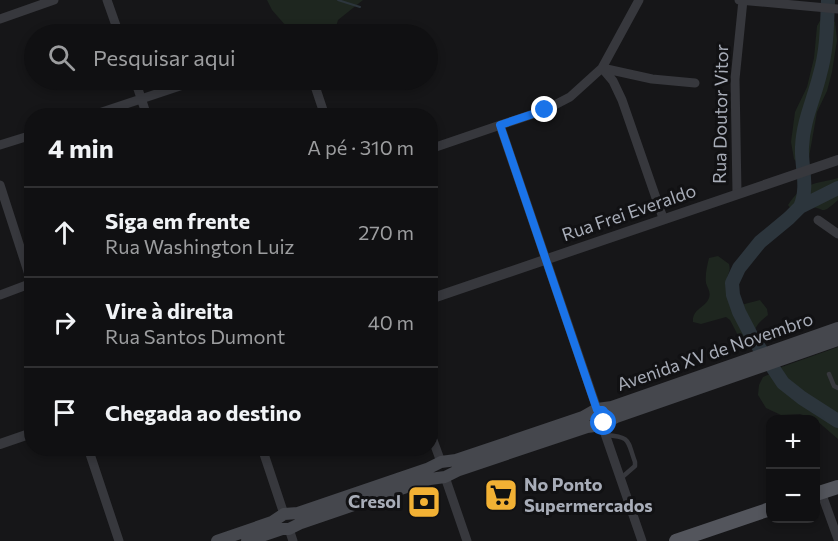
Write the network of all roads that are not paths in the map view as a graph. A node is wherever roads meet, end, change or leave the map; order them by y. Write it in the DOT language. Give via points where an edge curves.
graph roads {
  1 [pos="54,0"];
  2 [pos="107,0"];
  3 [pos="639,0"];
  4 [pos="737,0"];
  5 [pos="743,0"];
  6 [pos="803,3"];
  7 [pos="838,9"];
  8 [pos="0,19"];
  9 [pos="115,24"];
  10 [pos="602,68"];
  11 [pos="695,82"];
  12 [pos="138,90"];
  13 [pos="168,90"];
  14 [pos="316,90"];
  15 [pos="141,99"];
  16 [pos="114,108"];
  17 [pos="144,108"];
  18 [pos="322,108"];
  19 [pos="500,125"];
  20 [pos="24,138"];
  21 [pos="0,145"];
  22 [pos="438,146"];
  23 [pos="838,160"];
  24 [pos="0,185"];
  25 [pos="737,193"];
  26 [pos="663,218"];
  27 [pos="818,220"];
  28 [pos="838,234"];
  29 [pos="547,260"];
  30 [pos="24,262"];
  31 [pos="24,286"];
  32 [pos="0,295"];
  33 [pos="438,296"];
  34 [pos="838,328"];
  35 [pos="838,340"];
  36 [pos="781,354"];
  37 [pos="829,374"];
  38 [pos="838,388"];
  39 [pos="600,420"];
  40 [pos="24,436"];
  41 [pos="0,444"];
  42 [pos="438,455"];
  43 [pos="91,456"];
  44 [pos="265,456"];
  45 [pos="443,469"];
  46 [pos="620,479"];
  47 [pos="838,487"];
  48 [pos="820,492"];
  49 [pos="820,498"];
  50 [pos="766,511"];
  51 [pos="287,524"];
  52 [pos="838,539"];
  53 [pos="119,541"];
  54 [pos="217,541"];
  55 [pos="246,541"];
  56 [pos="467,541"];
  57 [pos="642,541"];
  58 [pos="676,541"];
  1 -- 8 [label="street"];
  2 -- 9 [label="street"];
  3 -- 10 [label="street"];
  4 -- 5 [label="street"];
  5 -- 6 [label="street"];
  5 -- 25 [label="street, Rua Doutor Vitor" via="735,79"];
  6 -- 7 [label="street"];
  10 -- 11 [label="street" via="652,79"];
  10 -- 19 [label="street" via="570,97"];
  10 -- 26 [label="street" via="622,100"];
  12 -- 15 [label="street"];
  13 -- 15 [label="street"];
  14 -- 18 [label="street"];
  15 -- 16 [label="street"];
  15 -- 17 [label="street"];
  19 -- 22 [label="street"];
  19 -- 29 [label="street"];
  20 -- 21 [label="street"];
  23 -- 25 [label="street, Rua Frei Everaldo"];
  24 -- 30 [label="street"];
  25 -- 26 [label="street, Rua Frei Everaldo"];
  26 -- 29 [label="street, Rua Frei Everaldo"];
  27 -- 28 [label="street"];
  29 -- 33 [label="street, Rua Frei Everaldo"];
  29 -- 39 [label="street"];
  31 -- 32 [label="street"];
  34 -- 36 [label="main road, Avenida XV de Novembro"];
  35 -- 36 [label="main road, Avenida XV de Novembro"];
  36 -- 39 [label="main road, Avenida XV de Novembro"];
  37 -- 38 [label="lane"];
  39 -- 45 [label="main road, Avenida XV de Novembro"];
  39 -- 46 [label="street"];
  39 -- 46 [label="lane" via="627,440 634,466"];
  40 -- 41 [label="street"];
  42 -- 45 [label="street"];
  43 -- 53 [label="street"];
  44 -- 51 [label="street"];
  45 -- 51 [label="main road, Avenida XV de Novembro"];
  45 -- 56 [label="street"];
  46 -- 57 [label="street"];
  47 -- 48 [label="main road"];
  49 -- 52 [label="street"];
  50 -- 58 [label="main road"];
  51 -- 54 [label="main road, Avenida XV de Novembro"];
  51 -- 55 [label="main road, Avenida XV de Novembro"];
}
